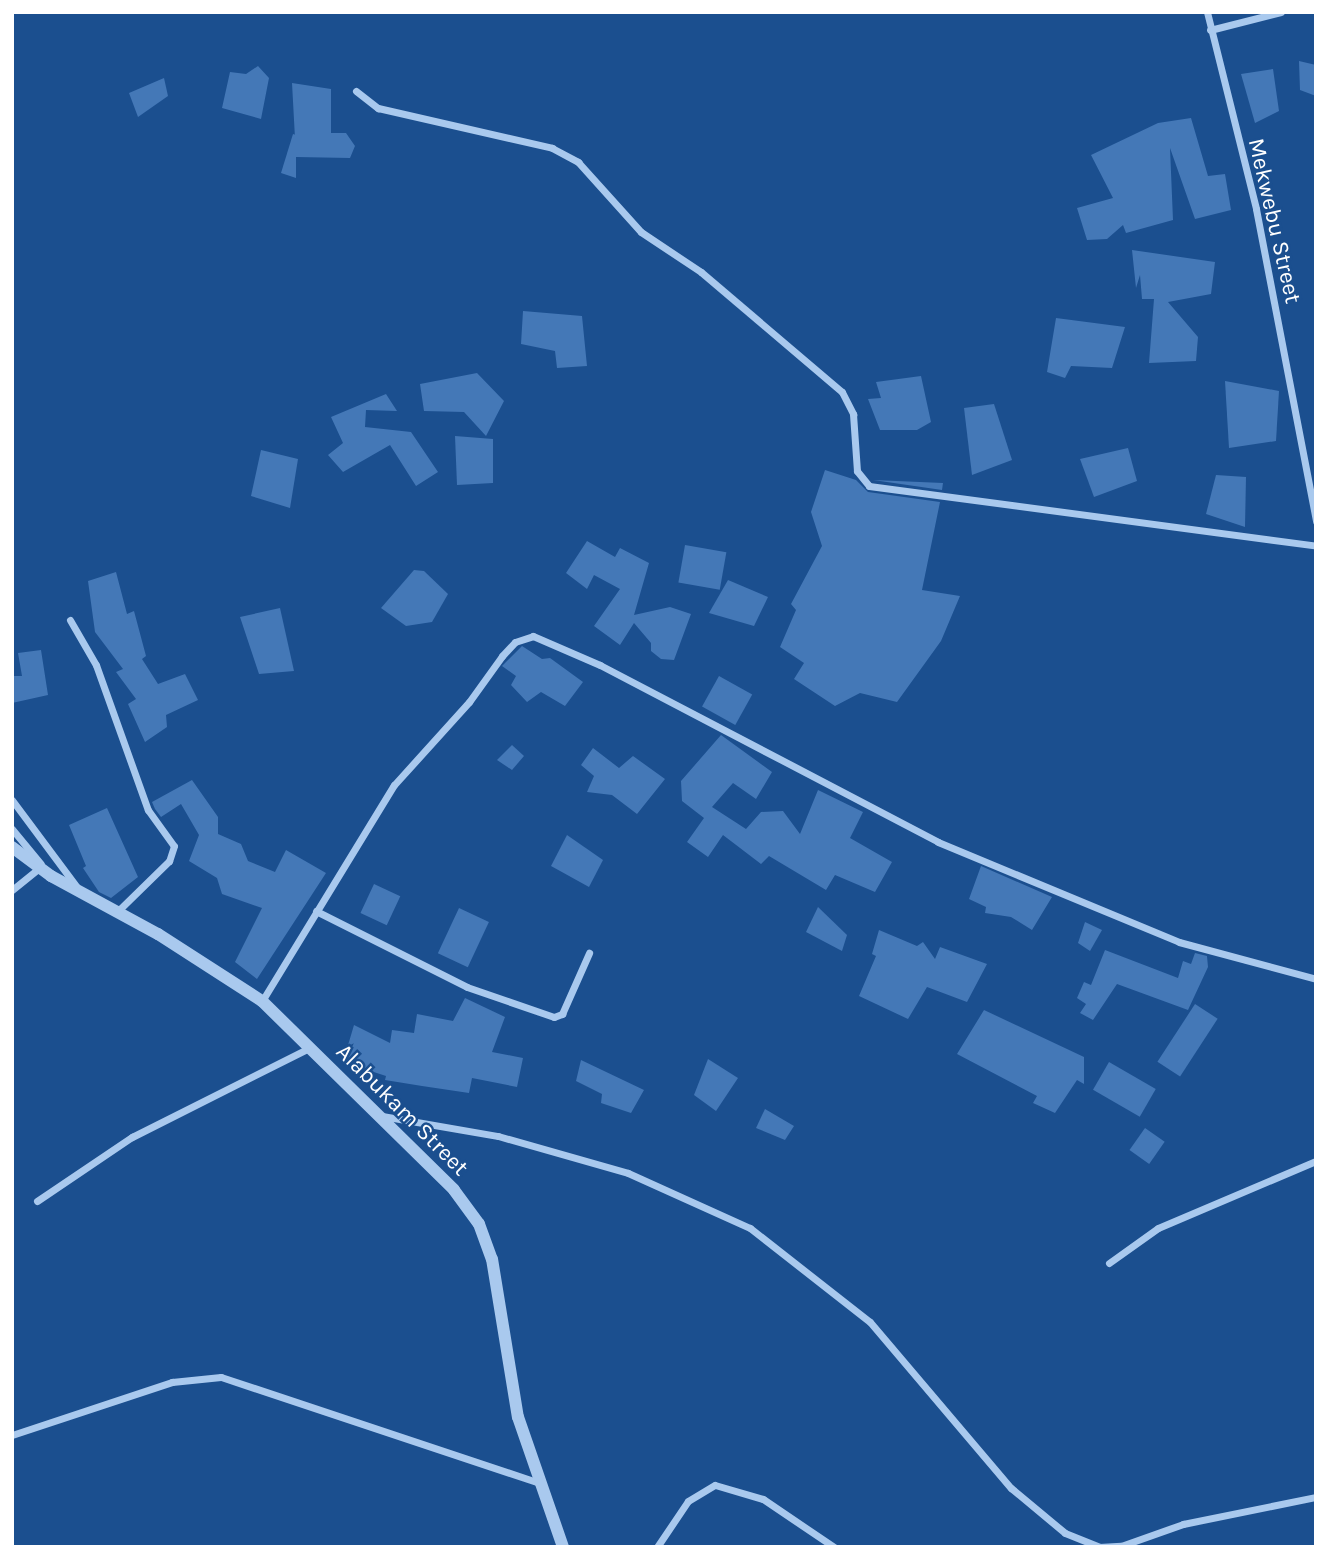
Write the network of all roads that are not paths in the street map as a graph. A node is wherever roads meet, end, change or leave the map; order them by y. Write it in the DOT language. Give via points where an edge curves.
graph roads {
  1 [pos="1208,12"];
  2 [pos="1281,12"];
  3 [pos="1210,30"];
  4 [pos="356,91"];
  5 [pos="1316,521"];
  6 [pos="1316,546"];
  7 [pos="70,620"];
  8 [pos="12,800"];
  9 [pos="12,829"];
  10 [pos="12,847"];
  11 [pos="39,868"];
  12 [pos="51,876"];
  13 [pos="12,890"];
  14 [pos="80,892"];
  15 [pos="316,911"];
  16 [pos="117,912"];
  17 [pos="589,953"];
  18 [pos="1316,979"];
  19 [pos="262,1001"];
  20 [pos="309,1048"];
  21 [pos="380,1115"];
  22 [pos="1316,1161"];
  23 [pos="37,1201"];
  24 [pos="1109,1263"];
  25 [pos="12,1435"];
  26 [pos="539,1483"];
  27 [pos="1316,1497"];
  28 [pos="563,1547"];
  29 [pos="657,1547"];
  30 [pos="834,1547"];
  1 -- 3 [label="street, Mekwebu Street"];
  2 -- 3 [label="street"];
  3 -- 5 [label="street, Mekwebu Street" via="1256,209"];
  4 -- 6 [label="street" via="389,112 552,148 578,162 641,232 701,272 842,392 853,414 857,471 870,486"];
  7 -- 16 [label="street" via="96,665 148,810 174,846 169,861"];
  8 -- 14 [label="street"];
  9 -- 12 [label="street"];
  10 -- 11 [label="street, Alabukam Street"];
  11 -- 12 [label="street, Alabukam Street"];
  11 -- 13 [label="street"];
  12 -- 14 [label="street, Alabukam Street"];
  14 -- 16 [label="street, Alabukam Street"];
  15 -- 17 [label="street" via="467,987 554,1017 562,1014"];
  15 -- 18 [label="street" via="394,785 469,702 515,642 533,636 558,644 938,842 1179,942"];
  15 -- 19 [label="street"];
  16 -- 19 [label="street, Alabukam Street"];
  19 -- 20 [label="street, Alabukam Street"];
  20 -- 21 [label="street, Alabukam Street"];
  20 -- 23 [label="street" via="132,1137"];
  21 -- 26 [label="street, Alabukam Street" via="454,1190 479,1224 492,1259 518,1417"];
  21 -- 27 [label="street" via="498,1136 628,1173 750,1227 870,1322 1011,1488 1065,1533 1099,1547 1121,1546 1183,1524"];
  22 -- 24 [label="street" via="1158,1228"];
  25 -- 26 [label="street" via="172,1382 221,1377"];
  26 -- 28 [label="street, Alabukam Street"];
  29 -- 30 [label="street" via="688,1501 715,1485 763,1499"];
}
